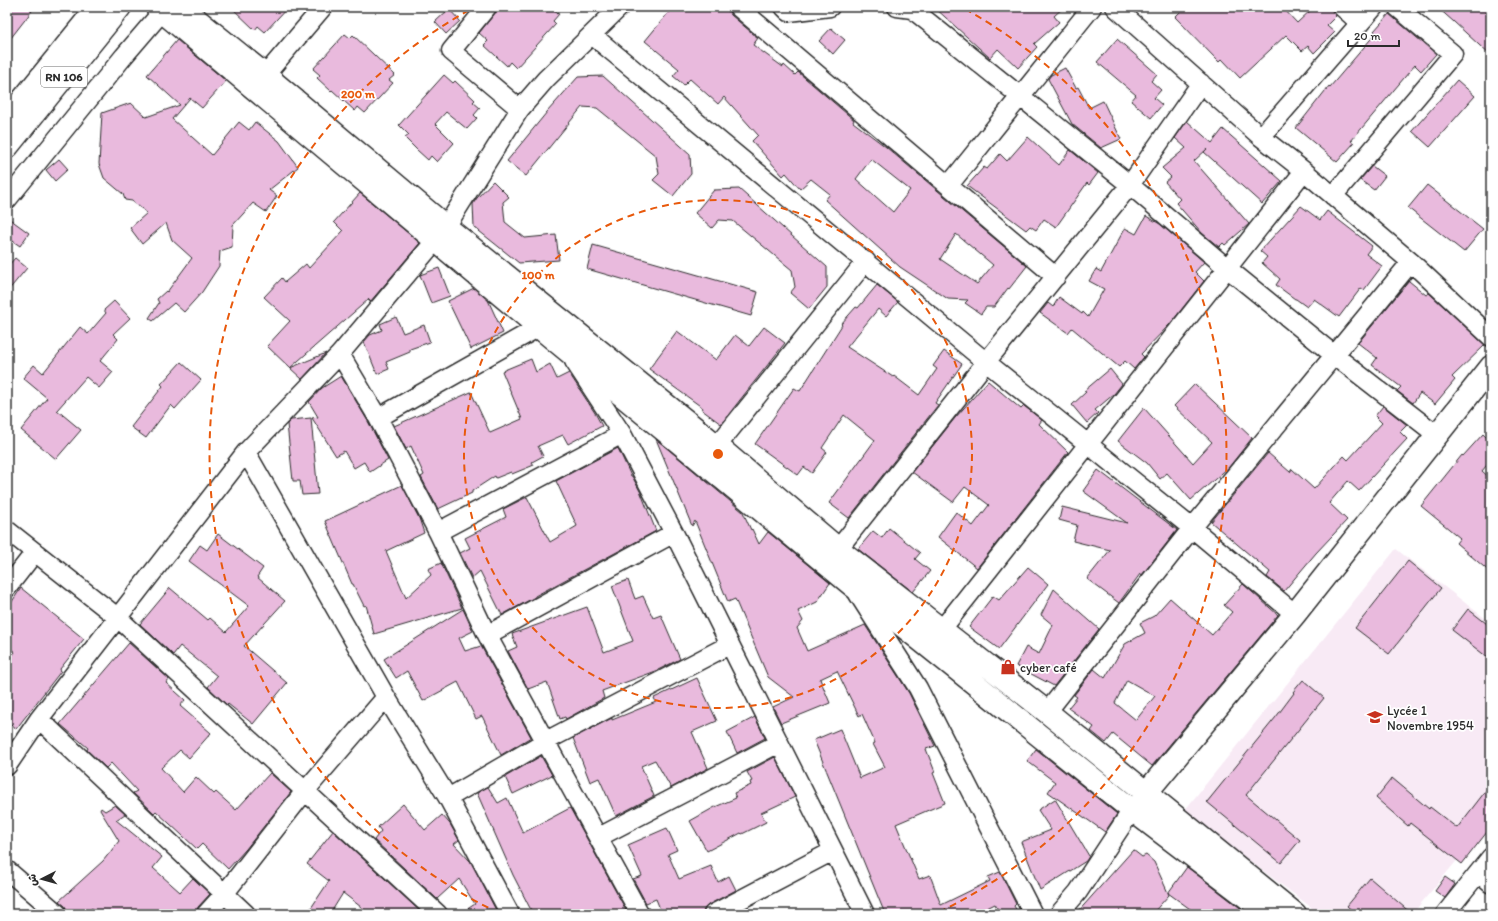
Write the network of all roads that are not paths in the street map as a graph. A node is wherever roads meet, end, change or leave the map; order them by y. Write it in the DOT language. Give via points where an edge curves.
graph roads {
  1 [pos="98,7"];
  2 [pos="120,7"];
  3 [pos="323,7"];
  4 [pos="487,7"];
  5 [pos="620,7"];
  6 [pos="738,7"];
  7 [pos="784,7"];
  8 [pos="830,7"];
  9 [pos="897,7"];
  10 [pos="1092,7"];
  11 [pos="1115,7"];
  12 [pos="1342,7"];
  13 [pos="1374,7"];
  14 [pos="1397,7"];
  15 [pos="166,8"];
  16 [pos="1360,23"];
  17 [pos="592,35"];
  18 [pos="260,82"];
  19 [pos="1201,83"];
  20 [pos="1020,97"];
  21 [pos="520,109"];
  22 [pos="7,119"];
  23 [pos="1261,137"];
  24 [pos="7,147"];
  25 [pos="1304,171"];
  26 [pos="949,185"];
  27 [pos="1130,185"];
  28 [pos="1333,196"];
  29 [pos="7,200"];
  30 [pos="441,234"];
  31 [pos="866,261"];
  32 [pos="1411,262"];
  33 [pos="1227,268"];
  34 [pos="1056,276"];
  35 [pos="539,327"];
  36 [pos="1491,336"];
  37 [pos="567,350"];
  38 [pos="340,354"];
  39 [pos="1334,355"];
  40 [pos="986,362"];
  41 [pos="1491,367"];
  42 [pos="378,418"];
  43 [pos="622,434"];
  44 [pos="1437,435"];
  45 [pos="1088,444"];
  46 [pos="717,446"];
  47 [pos="246,452"];
  48 [pos="1192,528"];
  49 [pos="7,530"];
  50 [pos="438,532"];
  51 [pos="674,534"];
  52 [pos="838,549"];
  53 [pos="35,552"];
  54 [pos="852,585"];
  55 [pos="7,588"];
  56 [pos="1295,614"];
  57 [pos="117,616"];
  58 [pos="942,629"];
  59 [pos="487,635"];
  60 [pos="729,645"];
  61 [pos="386,697"];
  62 [pos="1047,712"];
  63 [pos="38,718"];
  64 [pos="546,741"];
  65 [pos="779,743"];
  66 [pos="7,766"];
  67 [pos="304,791"];
  68 [pos="1146,793"];
  69 [pos="448,798"];
  70 [pos="1132,810"];
  71 [pos="599,837"];
  72 [pos="833,851"];
  73 [pos="1491,857"];
  74 [pos="7,870"];
  75 [pos="1485,879"];
  76 [pos="225,893"];
  77 [pos="58,914"];
  78 [pos="206,914"];
  79 [pos="246,914"];
  80 [pos="438,914"];
  81 [pos="510,914"];
  82 [pos="640,914"];
  83 [pos="713,914"];
  84 [pos="865,914"];
  85 [pos="1033,914"];
  86 [pos="1059,914"];
  87 [pos="1269,914"];
  88 [pos="1295,914"];
  89 [pos="1445,914"];
  1 -- 22 [label="main road, RN 106"];
  2 -- 24 [label="main road, RN 106"];
  3 -- 18 [label="street"];
  4 -- 21 [label="street" via="451,51"];
  5 -- 17 [label="street"];
  6 -- 26 [label="street"];
  7 -- 8 [label="street" via="789,12"];
  9 -- 20 [label="street" via="912,9"];
  10 -- 20 [label="street"];
  11 -- 19 [label="street"];
  12 -- 16 [label="street"];
  13 -- 16 [label="street"];
  14 -- 28 [label="street" via="1453,54"];
  15 -- 18 [label="main road"];
  15 -- 29 [label="street"];
  16 -- 23 [label="street"];
  17 -- 21 [label="street" via="546,79"];
  17 -- 31 [label="street"];
  18 -- 30 [label="main road"];
  19 -- 23 [label="street"];
  19 -- 27 [label="street"];
  20 -- 26 [label="street"];
  20 -- 27 [label="street"];
  21 -- 30 [label="street"];
  23 -- 25 [label="street"];
  25 -- 28 [label="street"];
  25 -- 33 [label="street"];
  26 -- 34 [label="street"];
  27 -- 33 [label="street"];
  27 -- 34 [label="street"];
  28 -- 32 [label="street"];
  30 -- 35 [label="main road"];
  30 -- 38 [label="street"];
  30 -- 46 [label="main road"];
  31 -- 40 [label="street"];
  31 -- 46 [label="street"];
  32 -- 36 [label="street"];
  32 -- 39 [label="street"];
  33 -- 39 [label="street"];
  33 -- 45 [label="street"];
  34 -- 40 [label="street"];
  35 -- 37 [label="main road"];
  35 -- 42 [label="street"];
  37 -- 43 [label="street"];
  37 -- 54 [label="main road"];
  38 -- 42 [label="street"];
  38 -- 47 [label="street"];
  39 -- 44 [label="street"];
  39 -- 48 [label="street"];
  40 -- 45 [label="street"];
  40 -- 52 [label="street"];
  41 -- 44 [label="main road"];
  42 -- 50 [label="street"];
  43 -- 50 [label="street"];
  43 -- 51 [label="street"];
  44 -- 56 [label="main road"];
  45 -- 48 [label="street"];
  45 -- 58 [label="street"];
  46 -- 52 [label="main road"];
  47 -- 57 [label="street"];
  47 -- 61 [label="street"];
  48 -- 56 [label="street"];
  48 -- 62 [label="street"];
  49 -- 53 [label="street"];
  50 -- 59 [label="street"];
  51 -- 59 [label="street"];
  51 -- 60 [label="street"];
  52 -- 58 [label="main road"];
  53 -- 55 [label="street"];
  53 -- 57 [label="street"];
  54 -- 70 [label="main road"];
  54 -- 85 [label="street" via="918,688"];
  56 -- 68 [label="main road"];
  57 -- 63 [label="street"];
  57 -- 67 [label="street"];
  58 -- 62 [label="main road"];
  59 -- 64 [label="street"];
  60 -- 64 [label="street"];
  60 -- 65 [label="street"];
  61 -- 67 [label="street"];
  61 -- 69 [label="street"];
  62 -- 68 [label="main road"];
  63 -- 66 [label="street"];
  63 -- 76 [label="street"];
  64 -- 69 [label="street"];
  64 -- 71 [label="street"];
  65 -- 71 [label="street"];
  65 -- 72 [label="street"];
  67 -- 76 [label="street"];
  67 -- 80 [label="street"];
  68 -- 70 [label="street"];
  68 -- 88 [label="main road"];
  69 -- 81 [label="street"];
  70 -- 86 [label="street" via="1078,892"];
  70 -- 87 [label="main road"];
  71 -- 82 [label="street"];
  72 -- 83 [label="street"];
  72 -- 84 [label="street"];
  73 -- 75 [label="street"];
  74 -- 77 [label="street"];
  75 -- 89 [label="street"];
  76 -- 78 [label="street"];
  76 -- 79 [label="street"];
}
